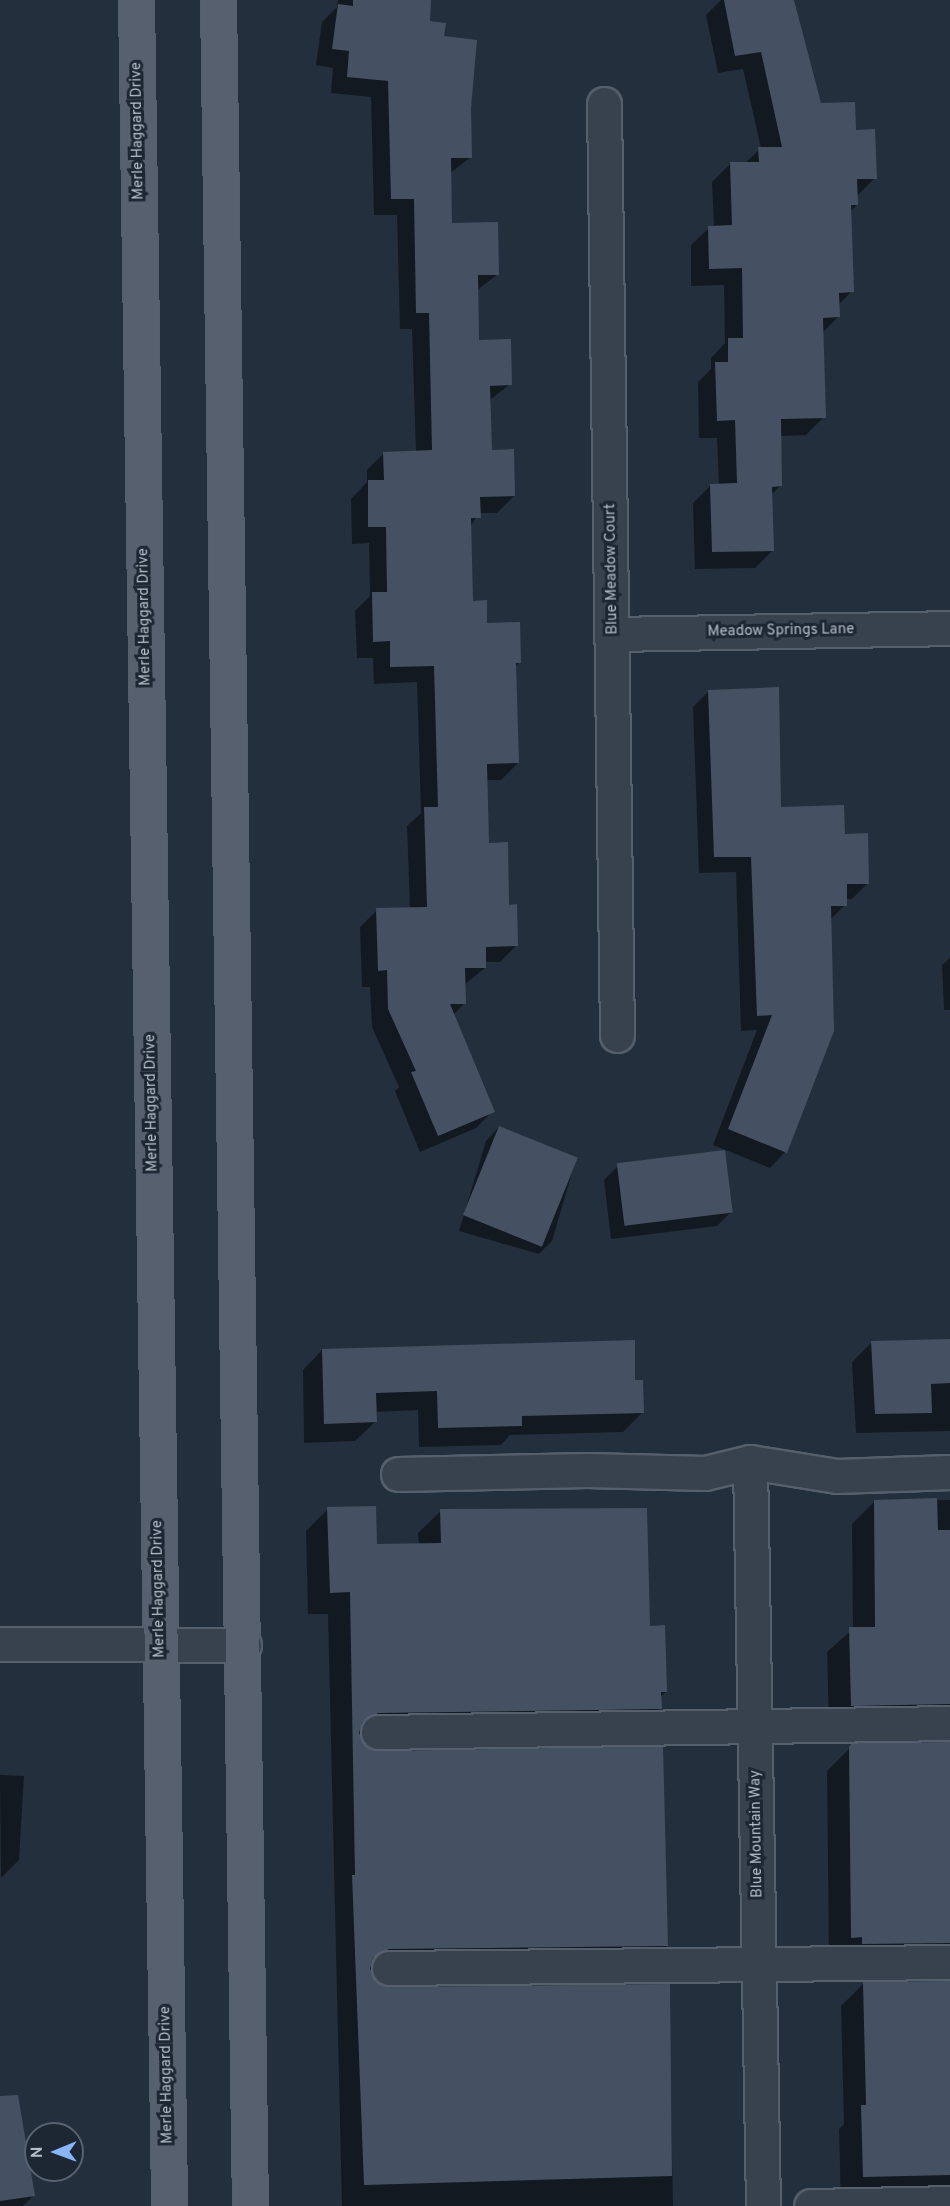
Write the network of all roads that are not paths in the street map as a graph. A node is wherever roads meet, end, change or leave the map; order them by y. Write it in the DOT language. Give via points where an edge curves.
graph roads {
  1 [pos="136,0"];
  2 [pos="218,0"];
  3 [pos="604,104"];
  4 [pos="950,628"];
  5 [pos="613,634"];
  6 [pos="617,1035"];
  7 [pos="750,1462"];
  8 [pos="950,1472"];
  9 [pos="398,1474"];
  10 [pos="0,1644"];
  11 [pos="159,1645"];
  12 [pos="244,1645"];
  13 [pos="950,1723"];
  14 [pos="755,1727"];
  15 [pos="378,1732"];
  16 [pos="950,1962"];
  17 [pos="759,1964"];
  18 [pos="389,1968"];
  19 [pos="950,2203"];
  20 [pos="169,2206"];
  21 [pos="250,2206"];
  22 [pos="763,2206"];
  23 [pos="811,2206"];
  1 -- 11 [label="main road, Merle Haggard Drive"];
  2 -- 12 [label="main road"];
  3 -- 5 [label="street, Blue Meadow Court"];
  4 -- 5 [label="street, Meadow Springs Lane"];
  5 -- 6 [label="street, Blue Meadow Court"];
  7 -- 8 [label="street" via="837,1476"];
  7 -- 9 [label="street" via="705,1473 587,1470"];
  7 -- 14 [label="street, Blue Mountain Way"];
  10 -- 11 [label="street"];
  11 -- 12 [label="street"];
  11 -- 20 [label="main road, Merle Haggard Drive"];
  12 -- 21 [label="main road"];
  13 -- 14 [label="street"];
  14 -- 15 [label="street"];
  14 -- 17 [label="street, Blue Mountain Way"];
  16 -- 17 [label="street"];
  17 -- 18 [label="street"];
  17 -- 22 [label="street, Blue Mountain Way"];
  19 -- 23 [label="street"];
}
